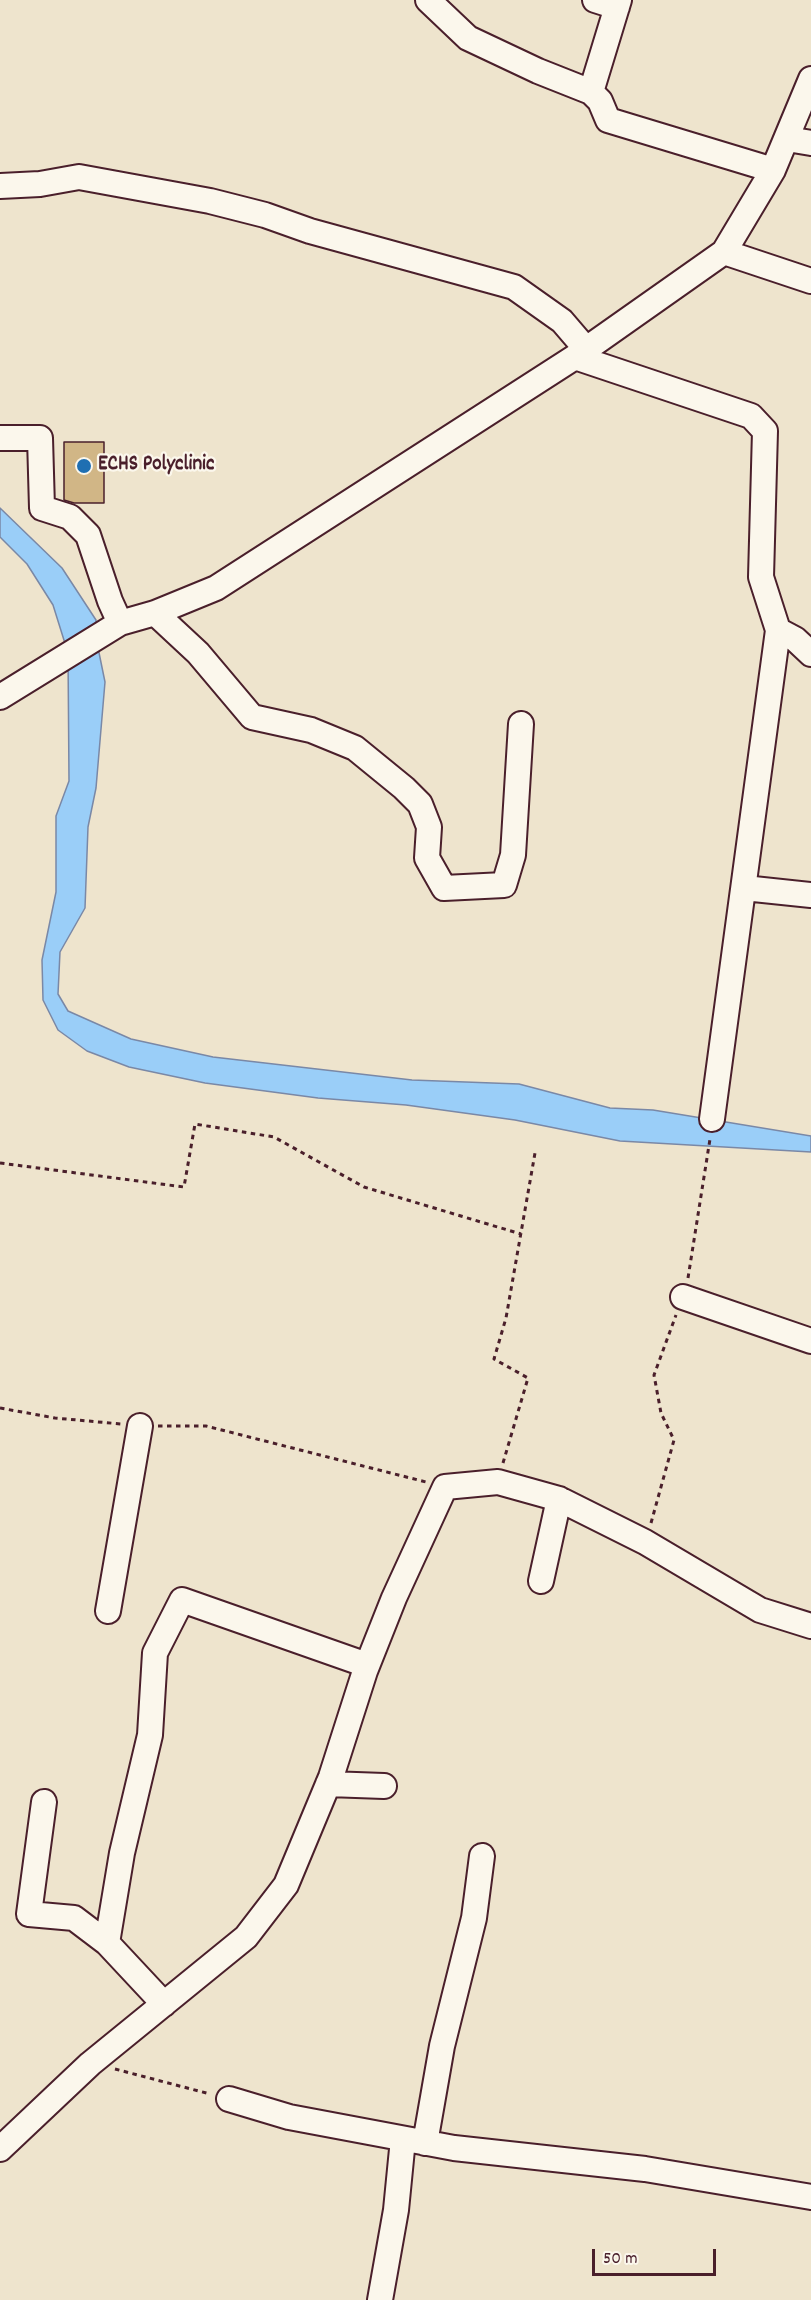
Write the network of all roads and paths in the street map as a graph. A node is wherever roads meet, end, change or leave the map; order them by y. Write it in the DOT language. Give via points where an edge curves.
graph roads {
  1 [pos="428,0"];
  2 [pos="610,2"];
  3 [pos="811,79"];
  4 [pos="591,92"];
  5 [pos="787,139"];
  6 [pos="811,143"];
  7 [pos="773,170"];
  8 [pos="0,186"];
  9 [pos="724,252"];
  10 [pos="811,281"];
  11 [pos="580,353"];
  12 [pos="0,438"];
  13 [pos="155,613"];
  14 [pos="120,623"];
  15 [pos="777,630"];
  16 [pos="811,654"];
  17 [pos="0,697"];
  18 [pos="521,724"];
  19 [pos="744,888"];
  20 [pos="811,895"];
  21 [pos="712,1119"];
  22 [pos="535,1153"];
  23 [pos="0,1163"];
  24 [pos="521,1234"];
  25 [pos="683,1297"];
  26 [pos="811,1341"];
  27 [pos="0,1408"];
  28 [pos="140,1426"];
  29 [pos="674,1440"];
  30 [pos="498,1482"];
  31 [pos="445,1487"];
  32 [pos="559,1499"];
  33 [pos="645,1542"];
  34 [pos="541,1581"];
  35 [pos="108,1611"];
  36 [pos="811,1626"];
  37 [pos="368,1665"];
  38 [pos="328,1784"];
  39 [pos="384,1786"];
  40 [pos="44,1802"];
  41 [pos="482,1856"];
  42 [pos="107,1943"];
  43 [pos="164,2004"];
  44 [pos="90,2064"];
  45 [pos="229,2099"];
  46 [pos="414,2141"];
  47 [pos="0,2149"];
  48 [pos="811,2197"];
  49 [pos="380,2300"];
  1 -- 4 [label="street" via="468,38"];
  2 -- 4 [label="street"];
  3 -- 5 [label="street"];
  4 -- 7 [label="street" via="600,101 608,120"];
  5 -- 6 [label="street"];
  5 -- 7 [label="street"];
  7 -- 9 [label="street"];
  8 -- 11 [label="street" via="79,177 210,201 514,286 562,321"];
  9 -- 10 [label="street"];
  9 -- 11 [label="street"];
  11 -- 13 [label="street" via="216,588"];
  11 -- 15 [label="street" via="751,416 765,431 761,577"];
  12 -- 14 [label="street" via="40,438 42,508 70,517 87,535"];
  13 -- 14 [label="street"];
  13 -- 18 [label="street" via="198,653 252,717 311,730 354,748 404,788 420,804 429,827 427,858 444,888 504,885 513,855"];
  14 -- 17 [label="street"];
  15 -- 16 [label="street" via="795,639"];
  15 -- 19 [label="street"];
  19 -- 20 [label="street"];
  19 -- 21 [label="street"];
  22 -- 24 [label="path"];
  23 -- 24 [label="path" via="184,1187 195,1124 274,1137 364,1187"];
  24 -- 30 [label="path" via="506,1318 494,1359 528,1378"];
  25 -- 26 [label="street"];
  27 -- 28 [label="path"];
  28 -- 31 [label="path" via="207,1426"];
  28 -- 35 [label="street"];
  29 -- 33 [label="path"];
  30 -- 31 [label="street"];
  30 -- 32 [label="street"];
  31 -- 37 [label="street"];
  32 -- 33 [label="street"];
  32 -- 34 [label="street"];
  33 -- 36 [label="street" via="760,1610"];
  37 -- 38 [label="street"];
  37 -- 42 [label="street" via="182,1600 155,1653 150,1736 122,1853"];
  38 -- 39 [label="street"];
  38 -- 43 [label="street" via="286,1885 246,1937"];
  40 -- 42 [label="street" via="29,1914 74,1918"];
  41 -- 46 [label="street" via="474,1918"];
  42 -- 43 [label="street"];
  43 -- 44 [label="street"];
  44 -- 45 [label="path"];
  44 -- 47 [label="street"];
  45 -- 46 [label="street" via="289,2117"];
  46 -- 48 [label="street" via="645,2169"];
  46 -- 49 [label="street" via="396,2210"];
}
